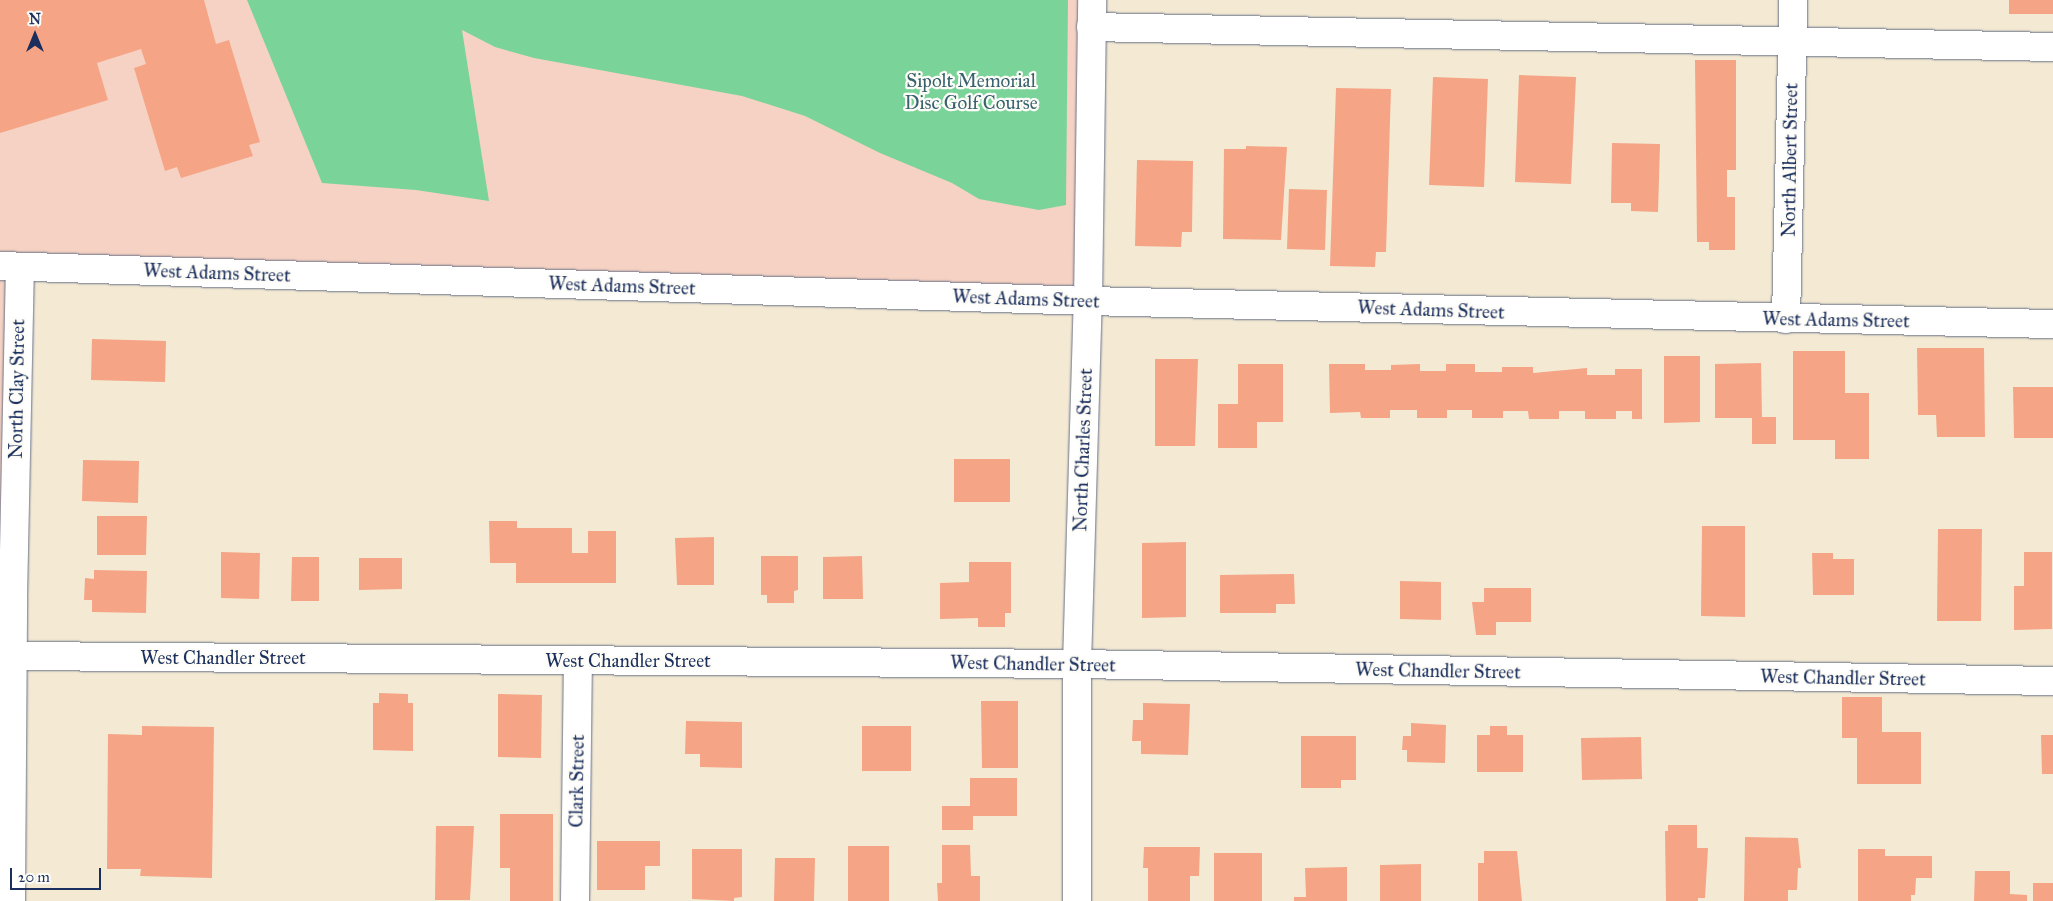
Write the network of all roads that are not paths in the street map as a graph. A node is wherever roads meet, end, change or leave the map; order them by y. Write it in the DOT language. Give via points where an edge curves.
graph roads {
  1 [pos="1092,0"];
  2 [pos="1793,0"];
  3 [pos="1091,27"];
  4 [pos="1792,42"];
  5 [pos="2053,47"];
  6 [pos="10,267"];
  7 [pos="1088,301"];
  8 [pos="1786,320"];
  9 [pos="2053,324"];
  10 [pos="6,598"];
  11 [pos="13,656"];
  12 [pos="578,660"];
  13 [pos="1077,664"];
  14 [pos="2053,681"];
  15 [pos="11,901"];
  16 [pos="575,901"];
  17 [pos="1077,901"];
  1 -- 3 [label="street, North Charles Street"];
  2 -- 4 [label="street, North Albert Street"];
  3 -- 4 [label="street"];
  3 -- 7 [label="street, North Charles Street"];
  4 -- 5 [label="street"];
  4 -- 8 [label="street, North Albert Street"];
  6 -- 7 [label="street, West Adams Street"];
  6 -- 10 [label="street, North Clay Street"];
  7 -- 8 [label="street, West Adams Street"];
  7 -- 13 [label="street, North Charles Street"];
  8 -- 9 [label="street, West Adams Street"];
  10 -- 11 [label="street, North Clay Street"];
  11 -- 12 [label="street, West Chandler Street"];
  11 -- 15 [label="street, North Clay Street"];
  12 -- 13 [label="street, West Chandler Street"];
  12 -- 16 [label="street, Clark Street"];
  13 -- 14 [label="street, West Chandler Street"];
  13 -- 17 [label="street, North Charles Street"];
}
